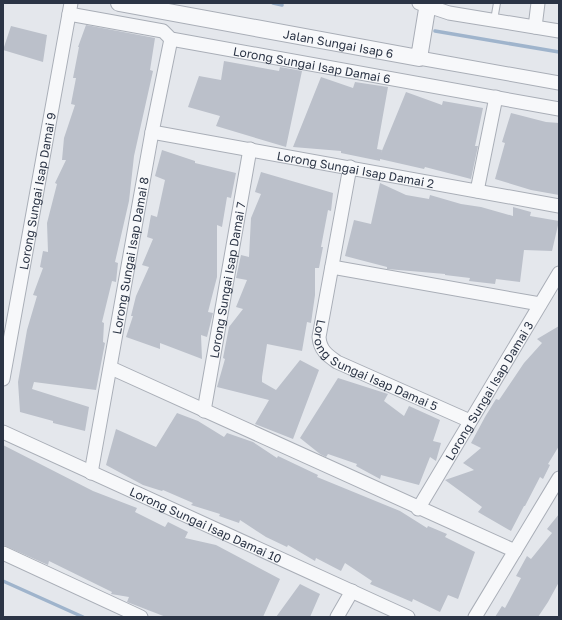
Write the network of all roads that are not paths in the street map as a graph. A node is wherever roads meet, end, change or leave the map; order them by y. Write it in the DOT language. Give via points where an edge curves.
graph roads {
  1 [pos="119,3"];
  2 [pos="497,3"];
  3 [pos="538,3"];
  4 [pos="425,4"];
  5 [pos="70,8"];
  6 [pos="449,8"];
  7 [pos="494,20"];
  8 [pos="535,27"];
  9 [pos="559,31"];
  10 [pos="171,39"];
  11 [pos="419,58"];
  12 [pos="559,83"];
  13 [pos="496,97"];
  14 [pos="559,109"];
  15 [pos="152,132"];
  16 [pos="250,149"];
  17 [pos="350,167"];
  18 [pos="477,191"];
  19 [pos="559,206"];
  20 [pos="332,267"];
  21 [pos="559,273"];
  22 [pos="540,304"];
  23 [pos="110,368"];
  24 [pos="3,379"];
  25 [pos="204,411"];
  26 [pos="470,421"];
  27 [pos="3,432"];
  28 [pos="91,473"];
  29 [pos="559,478"];
  30 [pos="418,509"];
  31 [pos="515,551"];
  32 [pos="3,553"];
  33 [pos="352,591"];
  34 [pos="141,617"];
  35 [pos="337,617"];
  36 [pos="408,617"];
  37 [pos="475,617"];
  1 -- 11 [label="street, Jalan Sungai Isap 6"];
  2 -- 7 [label="lane"];
  3 -- 8 [label="street"];
  4 -- 6 [label="street"];
  4 -- 11 [label="street"];
  5 -- 10 [label="street, Lorong Sungai Isap Damai 6" via="163,31"];
  5 -- 24 [label="street, Lorong Sungai Isap Damai 9"];
  6 -- 7 [label="street"];
  7 -- 8 [label="street"];
  8 -- 9 [label="street"];
  10 -- 13 [label="street, Lorong Sungai Isap Damai 6"];
  10 -- 15 [label="street, Lorong Sungai Isap Damai 8"];
  11 -- 12 [label="street, Jalan Sungai Isap 6"];
  13 -- 14 [label="street, Lorong Sungai Isap Damai 6"];
  13 -- 18 [label="street"];
  15 -- 16 [label="street, Lorong Sungai Isap Damai 2"];
  15 -- 23 [label="street, Lorong Sungai Isap Damai 8"];
  16 -- 17 [label="street, Lorong Sungai Isap Damai 2"];
  16 -- 25 [label="street, Lorong Sungai Isap Damai 7"];
  17 -- 18 [label="street, Lorong Sungai Isap Damai 2"];
  17 -- 20 [label="street, Lorong Sungai Isap Damai 5"];
  18 -- 19 [label="street, Lorong Sungai Isap Damai 2"];
  20 -- 22 [label="street"];
  20 -- 26 [label="street, Lorong Sungai Isap Damai 5" via="319,337 324,351 337,362"];
  21 -- 22 [label="street, Lorong Sungai Isap Damai 3"];
  22 -- 26 [label="street, Lorong Sungai Isap Damai 3"];
  23 -- 25 [label="street"];
  23 -- 28 [label="street, Lorong Sungai Isap Damai 8"];
  25 -- 30 [label="street"];
  26 -- 30 [label="street, Lorong Sungai Isap Damai 3"];
  27 -- 28 [label="street, Lorong Sungai Isap Damai 10"];
  28 -- 33 [label="street, Lorong Sungai Isap Damai 10"];
  29 -- 31 [label="street"];
  30 -- 31 [label="street"];
  31 -- 37 [label="street"];
  32 -- 34 [label="street"];
  33 -- 35 [label="street"];
  33 -- 36 [label="street, Lorong Sungai Isap Damai 10"];
}
